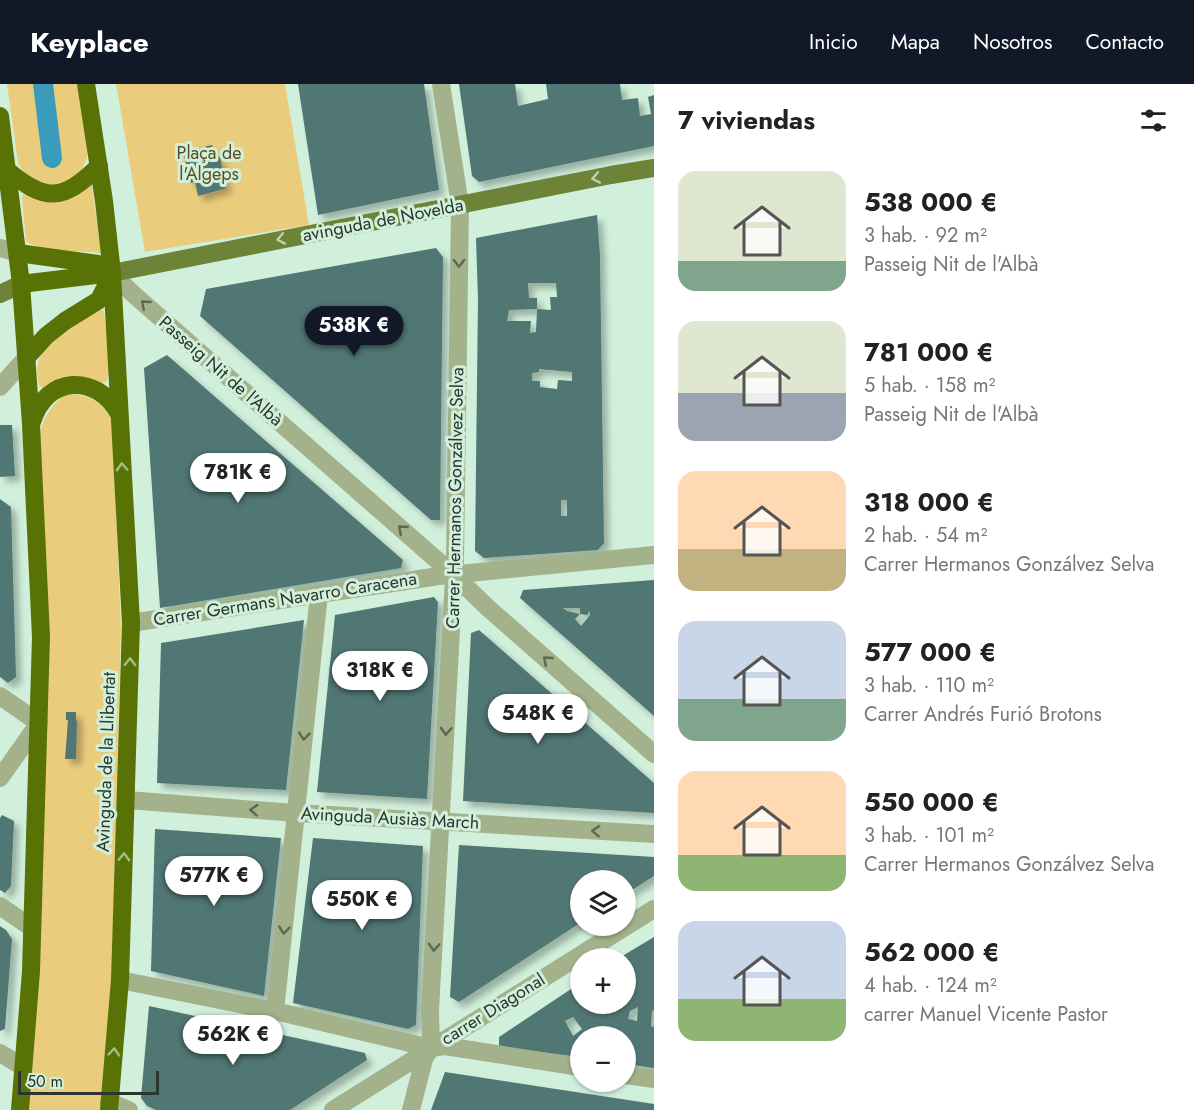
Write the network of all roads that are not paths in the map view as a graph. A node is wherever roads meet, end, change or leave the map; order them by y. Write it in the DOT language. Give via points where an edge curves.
graph roads {
  1 [pos="86,84"];
  2 [pos="441,84"];
  3 [pos="0,116"];
  4 [pos="99,166"];
  5 [pos="654,168"];
  6 [pos="7,170"];
  7 [pos="460,205"];
  8 [pos="0,248"];
  9 [pos="18,254"];
  10 [pos="112,273"];
  11 [pos="21,284"];
  12 [pos="0,294"];
  13 [pos="27,357"];
  14 [pos="0,387"];
  15 [pos="119,414"];
  16 [pos="31,424"];
  17 [pos="654,555"];
  18 [pos="454,575"];
  19 [pos="320,594"];
  20 [pos="131,623"];
  21 [pos="0,696"];
  22 [pos="39,723"];
  23 [pos="654,754"];
  24 [pos="0,778"];
  25 [pos="126,800"];
  26 [pos="296,813"];
  27 [pos="441,821"];
  28 [pos="654,834"];
  29 [pos="0,906"];
  30 [pos="654,909"];
  31 [pos="32,928"];
  32 [pos="120,980"];
  33 [pos="275,1011"];
  34 [pos="431,1048"];
  35 [pos="0,1053"];
  36 [pos="570,1065"];
  37 [pos="24,1067"];
  38 [pos="636,1076"];
  39 [pos="654,1079"];
  40 [pos="109,1106"];
  41 [pos="20,1110"];
  42 [pos="129,1110"];
  43 [pos="333,1110"];
  44 [pos="411,1110"];
  1 -- 4 [label="highway, Avinguda de la Llibertat"];
  2 -- 7 [label="street, Carrer Hermanos Gonzálvez Selva"];
  3 -- 6 [label="highway"];
  4 -- 6 [label="highway" via="78,185 52,194 37,192"];
  4 -- 10 [label="highway, Avinguda de la Llibertat"];
  5 -- 7 [label="main road, avinguda de Novelda, one-way"];
  6 -- 9 [label="highway"];
  7 -- 10 [label="main road, avinguda de Novelda, one-way"];
  7 -- 18 [label="street, Carrer Hermanos Gonzálvez Selva, one-way"];
  8 -- 9 [label="street"];
  9 -- 10 [label="highway" via="98,264"];
  9 -- 11 [label="highway"];
  10 -- 11 [label="highway"];
  10 -- 13 [label="highway" via="99,300 46,336"];
  10 -- 15 [label="highway, Avinguda de la Llibertat"];
  18 -- 10 [label="street, Passeig Nit de l'Albà, one-way"];
  11 -- 12 [label="main road"];
  11 -- 13 [label="highway"];
  13 -- 14 [label="street"];
  13 -- 16 [label="highway"];
  15 -- 16 [label="highway" via="114,404 96,389 73,385 50,393 34,412"];
  20 -- 15 [label="highway, Avinguda de la Llibertat, one-way"];
  16 -- 22 [label="highway" via="41,637"];
  17 -- 18 [label="street, Carrer Germans Navarro Caracena"];
  18 -- 19 [label="street, Carrer Germans Navarro Caracena"];
  23 -- 18 [label="street, Passeig Nit de l'Albà, one-way"];
  18 -- 27 [label="street, Carrer Hermanos Gonzálvez Selva, one-way"];
  19 -- 20 [label="street, Carrer Germans Navarro Caracena"];
  19 -- 26 [label="street, one-way"];
  25 -- 20 [label="highway, Avinguda de la Llibertat, one-way"];
  21 -- 22 [label="street"];
  22 -- 24 [label="street"];
  22 -- 31 [label="highway"];
  26 -- 25 [label="street, Avinguda Ausiàs March, one-way"];
  32 -- 25 [label="highway, Avinguda de la Llibertat, one-way"];
  26 -- 27 [label="street, Avinguda Ausiàs March"];
  26 -- 33 [label="street, one-way"];
  28 -- 27 [label="street, Avinguda Ausiàs March, one-way"];
  27 -- 34 [label="street, Carrer Hermanos Gonzálvez Selva, one-way"];
  29 -- 31 [label="street"];
  30 -- 34 [label="street, carrer Diagonal"];
  31 -- 37 [label="highway"];
  32 -- 33 [label="street"];
  40 -- 32 [label="highway, Avinguda de la Llibertat, one-way"];
  33 -- 34 [label="street"];
  34 -- 36 [label="street" via="444,1046"];
  34 -- 43 [label="street, carrer Diagonal"];
  34 -- 44 [label="street, Carrer Hermanos Gonzálvez Selva" via="424,1059"];
  35 -- 37 [label="street"];
  37 -- 41 [label="highway"];
  38 -- 39 [label="street"];
  40 -- 42 [label="street"];
}
